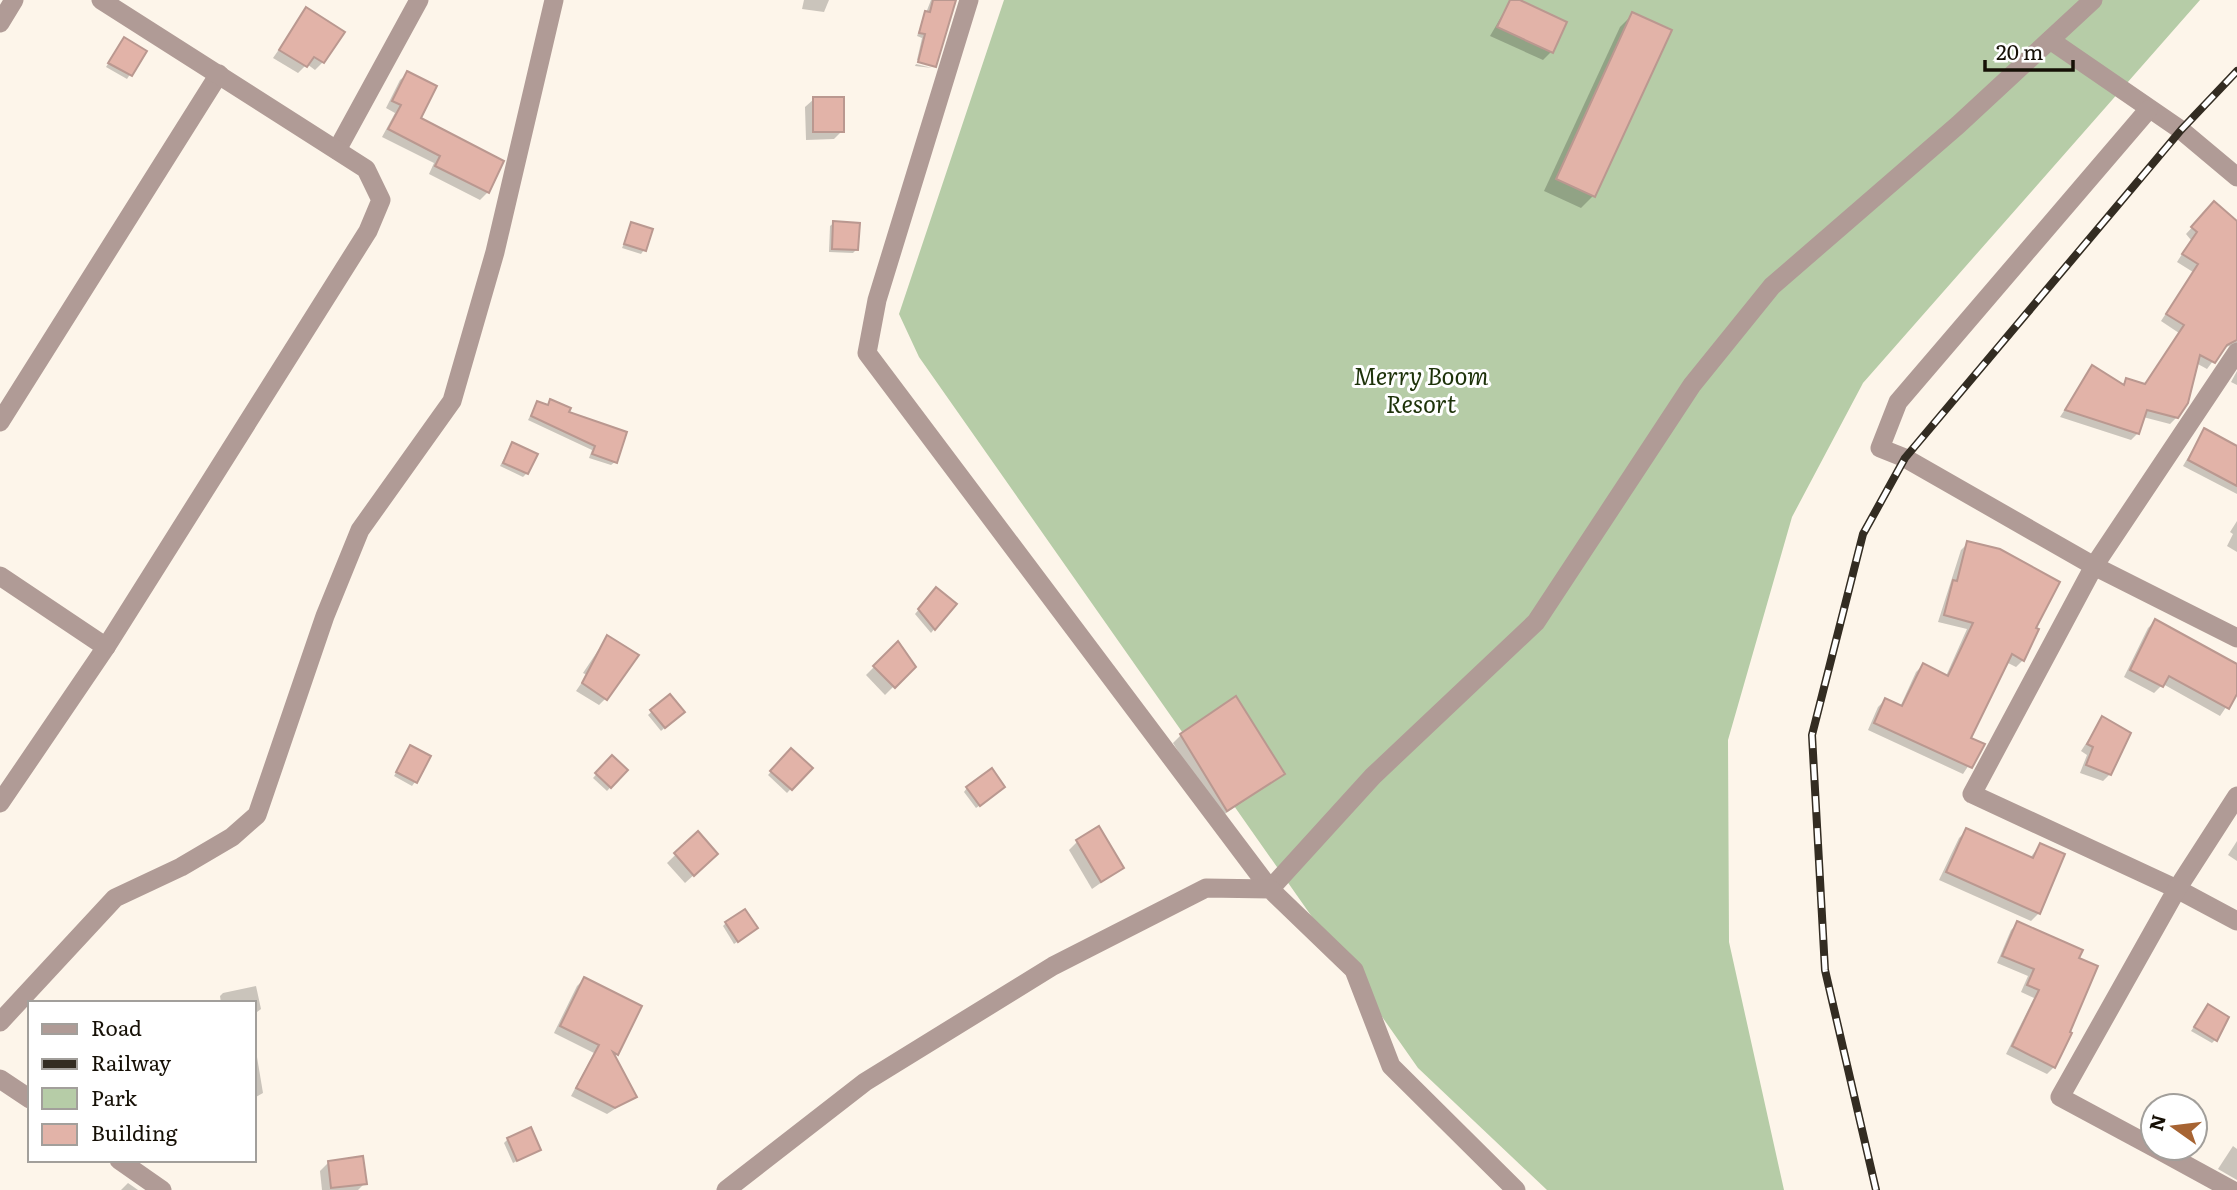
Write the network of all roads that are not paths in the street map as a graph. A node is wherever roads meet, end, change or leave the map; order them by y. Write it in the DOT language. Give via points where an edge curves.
graph roads {
  1 [pos="14,0"];
  2 [pos="101,0"];
  3 [pos="419,0"];
  4 [pos="554,0"];
  5 [pos="970,0"];
  6 [pos="2093,0"];
  7 [pos="126,6"];
  8 [pos="0,23"];
  9 [pos="2050,40"];
  10 [pos="219,74"];
  11 [pos="2148,110"];
  12 [pos="337,150"];
  13 [pos="2237,177"];
  14 [pos="2237,352"];
  15 [pos="0,422"];
  16 [pos="2094,566"];
  17 [pos="0,576"];
  18 [pos="2237,638"];
  19 [pos="106,647"];
  20 [pos="2237,796"];
  21 [pos="0,803"];
  22 [pos="1270,889"];
  23 [pos="2177,889"];
  24 [pos="2237,921"];
  25 [pos="0,1022"];
  26 [pos="0,1079"];
  27 [pos="28,1098"];
  28 [pos="2139,1139"];
  29 [pos="122,1162"];
  30 [pos="2181,1162"];
  31 [pos="162,1190"];
  32 [pos="726,1190"];
  33 [pos="1516,1190"];
  34 [pos="2232,1190"];
  1 -- 8 [label="street"];
  2 -- 7 [label="street"];
  3 -- 12 [label="street"];
  4 -- 25 [label="street" via="495,252 452,401 360,530 325,616 257,815 232,837 181,867 115,898"];
  5 -- 22 [label="street" via="877,300 867,352"];
  6 -- 9 [label="street"];
  7 -- 10 [label="street"];
  9 -- 11 [label="street"];
  9 -- 22 [label="street" via="1772,286 1692,385 1536,622 1373,776"];
  10 -- 12 [label="street"];
  10 -- 15 [label="street"];
  11 -- 13 [label="street" via="2181,130"];
  11 -- 16 [label="street" via="1898,402 1880,448"];
  12 -- 19 [label="street" via="366,169 381,200 368,231"];
  14 -- 16 [label="street"];
  16 -- 18 [label="street"];
  16 -- 23 [label="street" via="1972,794"];
  17 -- 19 [label="street"];
  19 -- 21 [label="street"];
  20 -- 23 [label="street"];
  22 -- 32 [label="street" via="1206,888 1053,966 865,1082"];
  22 -- 33 [label="street" via="1354,970 1391,1066"];
  23 -- 24 [label="street"];
  23 -- 28 [label="street" via="2060,1097"];
  26 -- 27 [label="street"];
  29 -- 31 [label="street"];
  30 -- 34 [label="street"];
}
